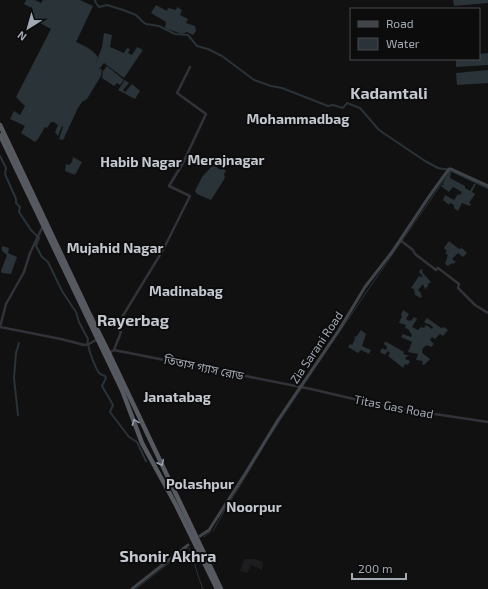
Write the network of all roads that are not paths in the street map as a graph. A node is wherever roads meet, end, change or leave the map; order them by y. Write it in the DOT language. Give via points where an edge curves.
graph roads {
  1 [pos="190,67"];
  2 [pos="0,125"];
  3 [pos="0,135"];
  4 [pos="0,141"];
  5 [pos="488,186"];
  6 [pos="41,230"];
  7 [pos="400,240"];
  8 [pos="488,313"];
  9 [pos="0,325"];
  10 [pos="96,340"];
  11 [pos="114,350"];
  12 [pos="110,353"];
  13 [pos="111,367"];
  14 [pos="302,388"];
  15 [pos="488,422"];
  16 [pos="149,437"];
  17 [pos="142,443"];
  18 [pos="155,450"];
  19 [pos="147,453"];
  20 [pos="200,536"];
  21 [pos="188,545"];
  22 [pos="132,589"];
  23 [pos="216,589"];
  24 [pos="221,589"];
  1 -- 11 [label="street" via="177,94 206,114 169,186 190,196 163,250 116,327 121,332"];
  2 -- 12 [label="highway"];
  3 -- 13 [label="highway"];
  4 -- 6 [label="highway"];
  5 -- 7 [label="main road, Zia Sarani Road" via="449,168"];
  6 -- 9 [label="street" via="24,272 6,304"];
  6 -- 10 [label="highway"];
  7 -- 8 [label="street" via="436,270 438,268 459,284 458,288"];
  7 -- 14 [label="main road, Zia Sarani Road" via="369,281"];
  9 -- 10 [label="street" via="85,345"];
  10 -- 13 [label="highway"];
  11 -- 12 [label="street"];
  11 -- 14 [label="street, তিতাস গ্যাস রোড"];
  12 -- 16 [label="highway"];
  17 -- 13 [label="highway, one-way"];
  14 -- 15 [label="street, Titas Gas Road" via="388,407"];
  14 -- 20 [label="main road, Zia Sarani Road" via="278,420 209,530"];
  16 -- 17 [label="highway" via="146,443"];
  16 -- 18 [label="highway"];
  17 -- 19 [label="highway"];
  18 -- 19 [label="highway" via="151,448"];
  18 -- 24 [label="highway, one-way"];
  19 -- 23 [label="highway" via="172,497"];
  21 -- 22 [label="main road"];
}
